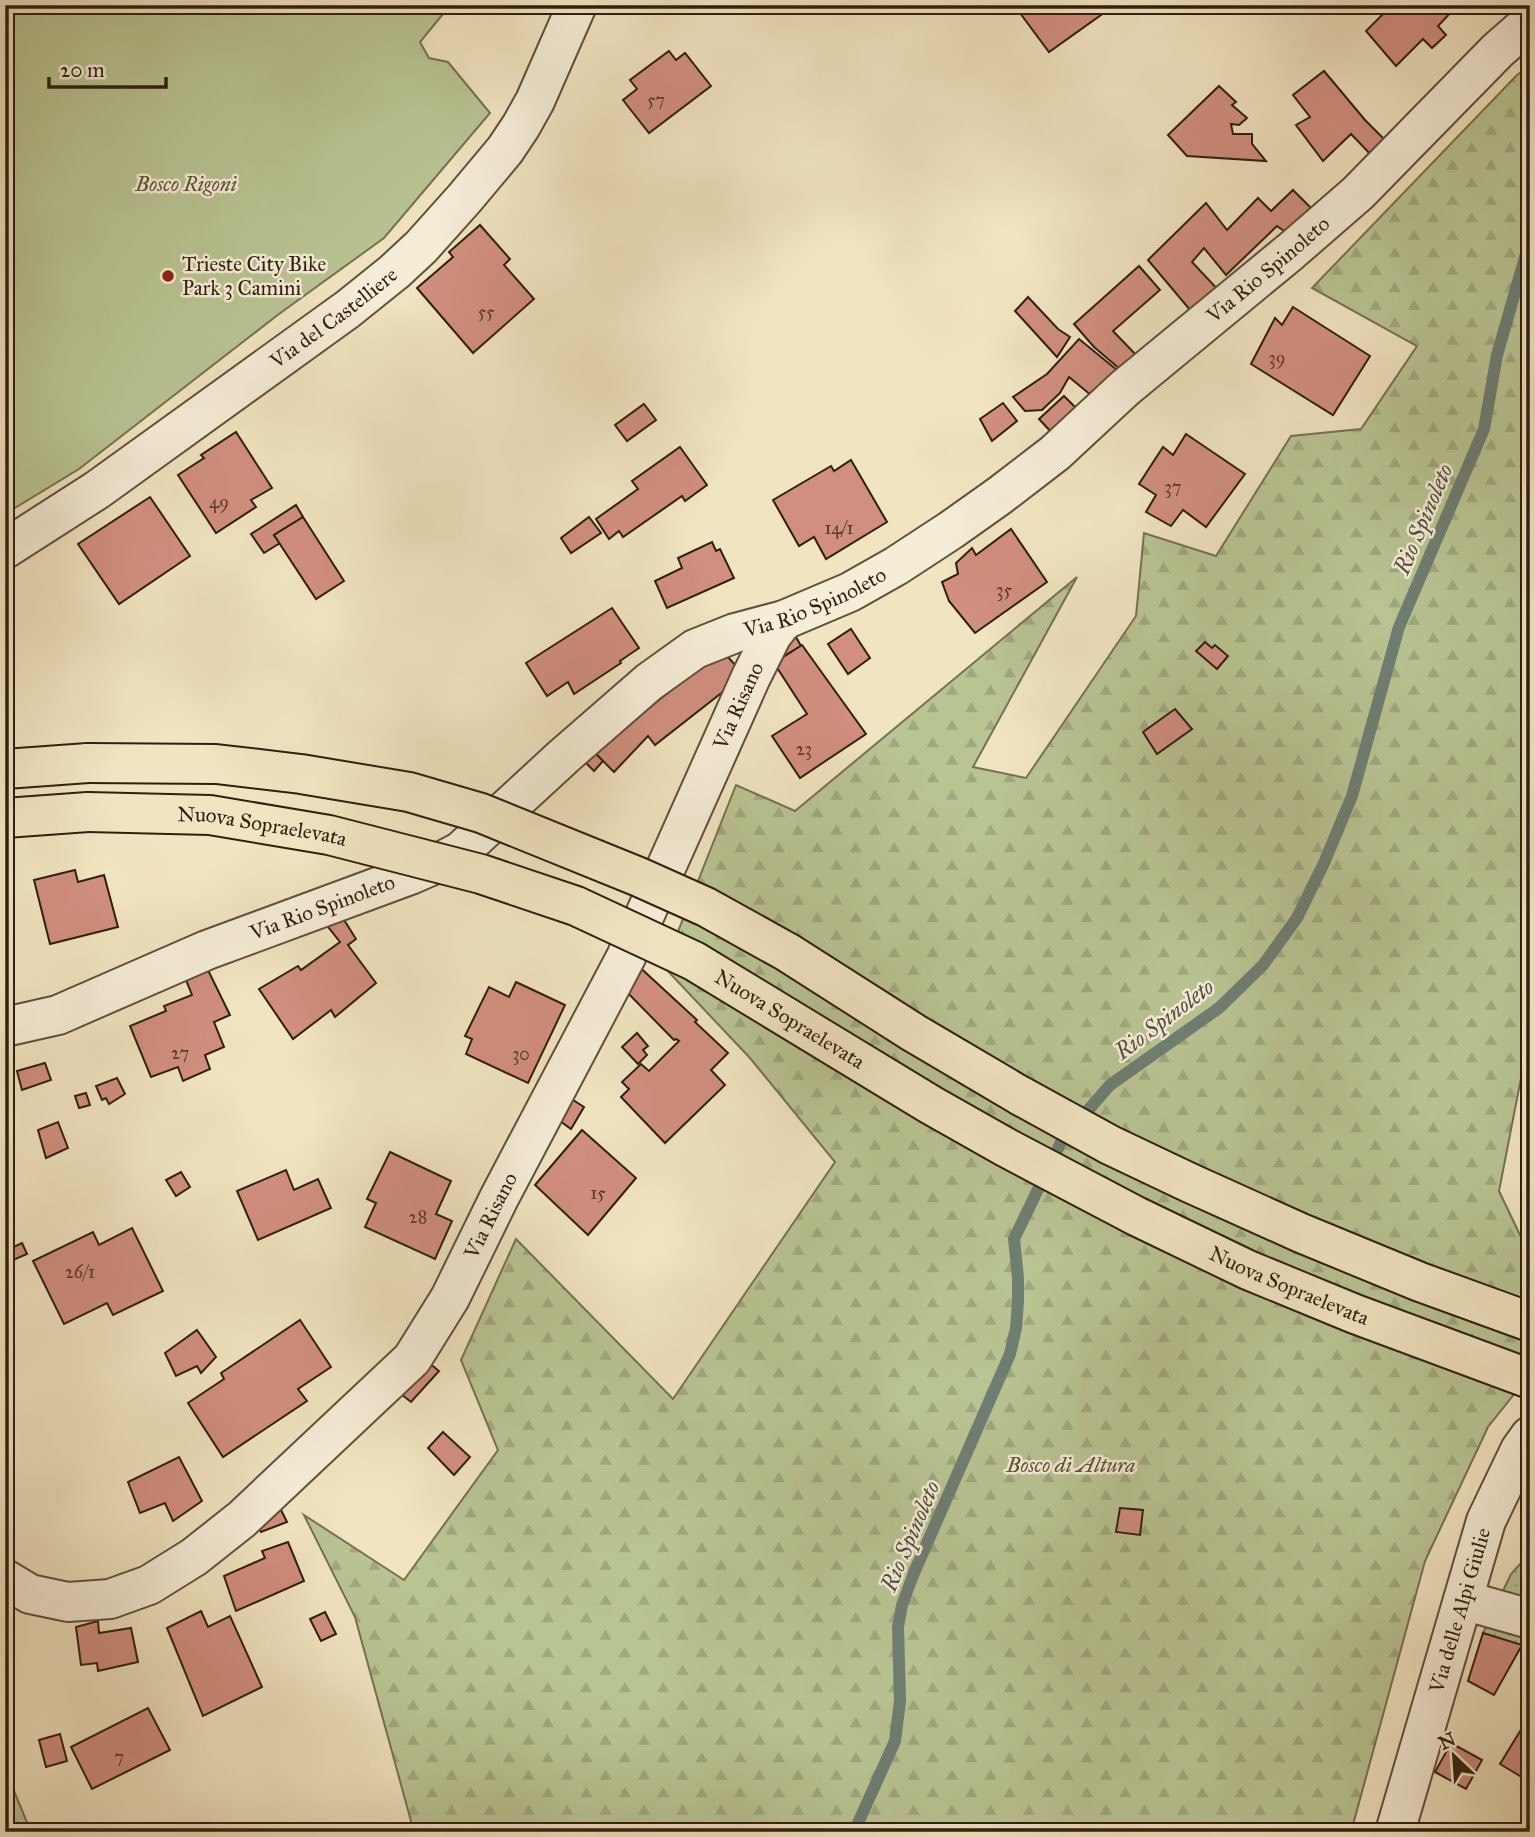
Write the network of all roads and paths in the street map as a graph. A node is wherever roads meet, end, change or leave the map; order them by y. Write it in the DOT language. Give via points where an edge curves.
graph roads {
  1 [pos="577,5"];
  2 [pos="1530,22"];
  3 [pos="5,548"];
  4 [pos="784,620"];
  5 [pos="5,769"];
  6 [pos="5,818"];
  7 [pos="5,1027"];
  8 [pos="1530,1322"];
  9 [pos="1530,1379"];
  10 [pos="1530,1436"];
  11 [pos="5,1579"];
  12 [pos="1463,1600"];
  13 [pos="1530,1619"];
  14 [pos="1395,1832"];
  1 -- 3 [label="street, Via del Castelliere" via="540,91 505,150 421,247 348,309 97,490"];
  2 -- 4 [label="street, Via Rio Spinoleto" via="1358,192 1125,388 1055,453 896,566"];
  4 -- 7 [label="street, Via Rio Spinoleto" via="695,649 649,682 461,851 443,861 206,950 58,1015"];
  4 -- 11 [label="street, Via Risano" via="751,677 626,957 450,1298 412,1359 242,1519 149,1585 110,1599 68,1602 30,1594"];
  5 -- 8 [label="highway, bridge" via="88,763 216,764 408,792 481,813 706,907 1018,1095 1121,1150 1301,1233"];
  6 -- 9 [label="highway, Nuova Sopraelevata, bridge" via="88,812 210,815 329,835 481,874 576,906 694,961 942,1111 1136,1216 1355,1314"];
  10 -- 12 [label="street, Via delle Alpi Giulie" via="1486,1521"];
  12 -- 13 [label="street"];
  12 -- 14 [label="street, Via delle Alpi Giulie"];
}
